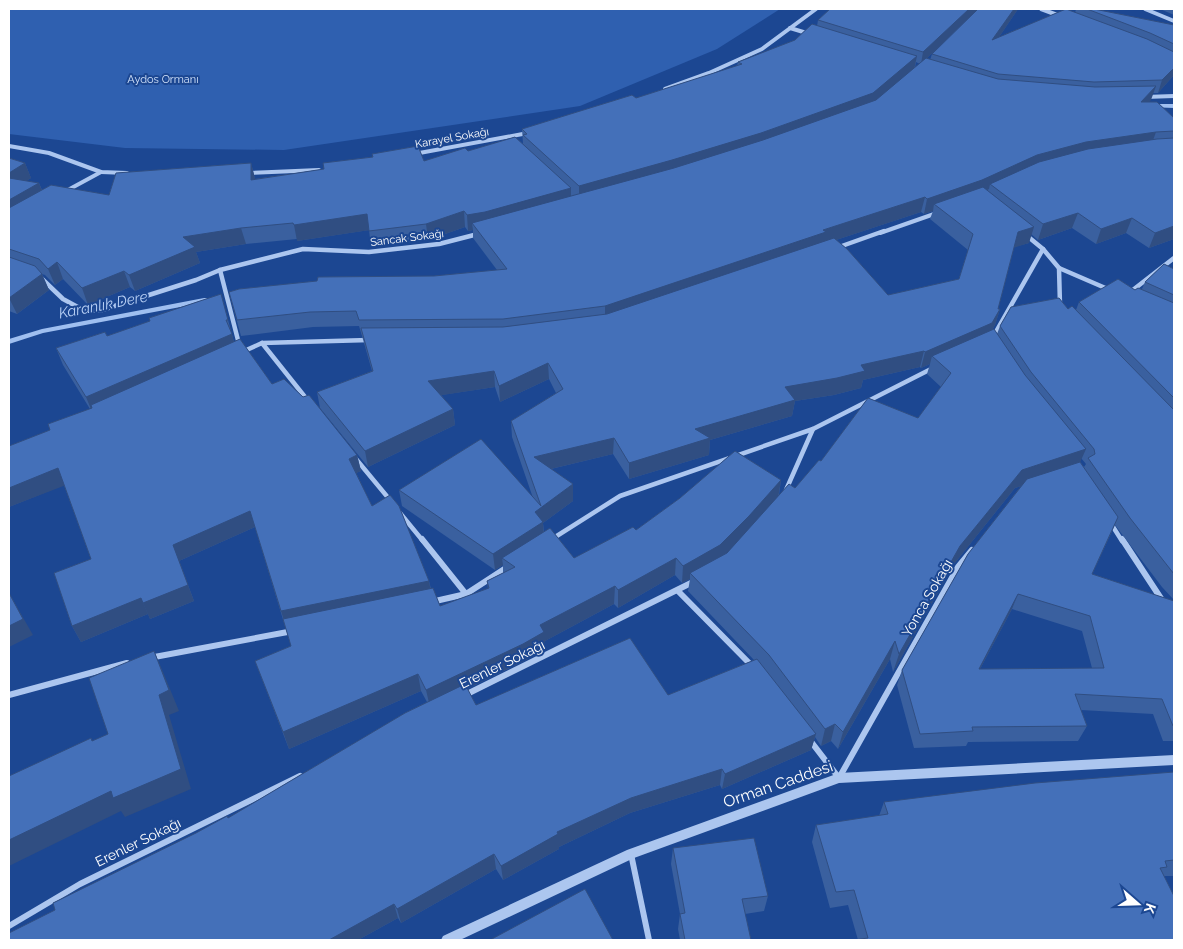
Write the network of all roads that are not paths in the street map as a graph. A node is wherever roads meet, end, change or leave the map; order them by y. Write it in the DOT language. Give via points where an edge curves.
graph roads {
  1 [pos="816,9"];
  2 [pos="1042,9"];
  3 [pos="1145,9"];
  4 [pos="1061,17"];
  5 [pos="1174,21"];
  6 [pos="790,28"];
  7 [pos="818,37"];
  8 [pos="662,90"];
  9 [pos="1174,96"];
  10 [pos="1138,97"];
  11 [pos="531,132"];
  12 [pos="505,137"];
  13 [pos="512,143"];
  14 [pos="9,146"];
  15 [pos="407,155"];
  16 [pos="329,170"];
  17 [pos="101,172"];
  18 [pos="137,173"];
  19 [pos="241,173"];
  20 [pos="59,195"];
  21 [pos="942,211"];
  22 [pos="486,232"];
  23 [pos="1022,232"];
  24 [pos="1043,249"];
  25 [pos="832,250"];
  26 [pos="1174,258"];
  27 [pos="1059,268"];
  28 [pos="220,270"];
  29 [pos="35,276"];
  30 [pos="1116,292"];
  31 [pos="1133,300"];
  32 [pos="1061,312"];
  33 [pos="378,340"];
  34 [pos="990,342"];
  35 [pos="262,343"];
  36 [pos="241,352"];
  37 [pos="232,356"];
  38 [pos="937,366"];
  39 [pos="311,404"];
  40 [pos="813,428"];
  41 [pos="354,457"];
  42 [pos="784,496"];
  43 [pos="392,503"];
  44 [pos="398,510"];
  45 [pos="1105,515"];
  46 [pos="547,542"];
  47 [pos="976,544"];
  48 [pos="515,563"];
  49 [pos="704,576"];
  50 [pos="678,591"];
  51 [pos="466,594"];
  52 [pos="428,603"];
  53 [pos="1164,603"];
  54 [pos="301,629"];
  55 [pos="144,659"];
  56 [pos="135,661"];
  57 [pos="755,669"];
  58 [pos="9,695"];
  59 [pos="457,699"];
  60 [pos="803,731"];
  61 [pos="1174,760"];
  62 [pos="306,773"];
  63 [pos="839,778"];
  64 [pos="631,854"];
  65 [pos="9,926"];
  66 [pos="447,940"];
  67 [pos="649,940"];
  1 -- 6 [label="street"];
  2 -- 4 [label="street"];
  3 -- 5 [label="street"];
  6 -- 7 [label="street"];
  6 -- 8 [label="street" via="762,49 709,74"];
  9 -- 10 [label="street"];
  11 -- 12 [label="street, Karayel Sokağı"];
  12 -- 13 [label="street"];
  12 -- 15 [label="street, Karayel Sokağı"];
  14 -- 17 [label="street" via="49,153"];
  16 -- 19 [label="street"];
  17 -- 18 [label="street"];
  17 -- 20 [label="street"];
  21 -- 25 [label="street"];
  22 -- 28 [label="street, Sancak Sokağı" via="440,244 369,252 303,249"];
  23 -- 24 [label="street"];
  24 -- 27 [label="street"];
  24 -- 34 [label="street"];
  26 -- 31 [label="street" via="1125,296"];
  27 -- 30 [label="street"];
  27 -- 32 [label="street"];
  28 -- 29 [label="street, Sancak Sokağı" via="102,310 85,311 63,299 44,279"];
  28 -- 36 [label="street"];
  33 -- 35 [label="street"];
  35 -- 36 [label="street"];
  35 -- 39 [label="street"];
  36 -- 37 [label="street"];
  38 -- 40 [label="street"];
  40 -- 42 [label="street"];
  40 -- 46 [label="street" via="620,496"];
  41 -- 43 [label="street"];
  44 -- 51 [label="street"];
  45 -- 53 [label="street"];
  47 -- 63 [label="street, Yonca Sokağı" via="958,566"];
  48 -- 51 [label="street"];
  49 -- 50 [label="street, Erenler Sokağı"];
  50 -- 57 [label="street"];
  50 -- 59 [label="street, Erenler Sokağı"];
  51 -- 52 [label="street"];
  54 -- 55 [label="street"];
  56 -- 58 [label="street"];
  60 -- 63 [label="street"];
  61 -- 63 [label="street, Orman Caddesi"];
  62 -- 65 [label="street, Erenler Sokağı" via="80,884"];
  63 -- 64 [label="street, Orman Caddesi"];
  64 -- 66 [label="street, Orman Caddesi"];
  64 -- 67 [label="street"];
}
